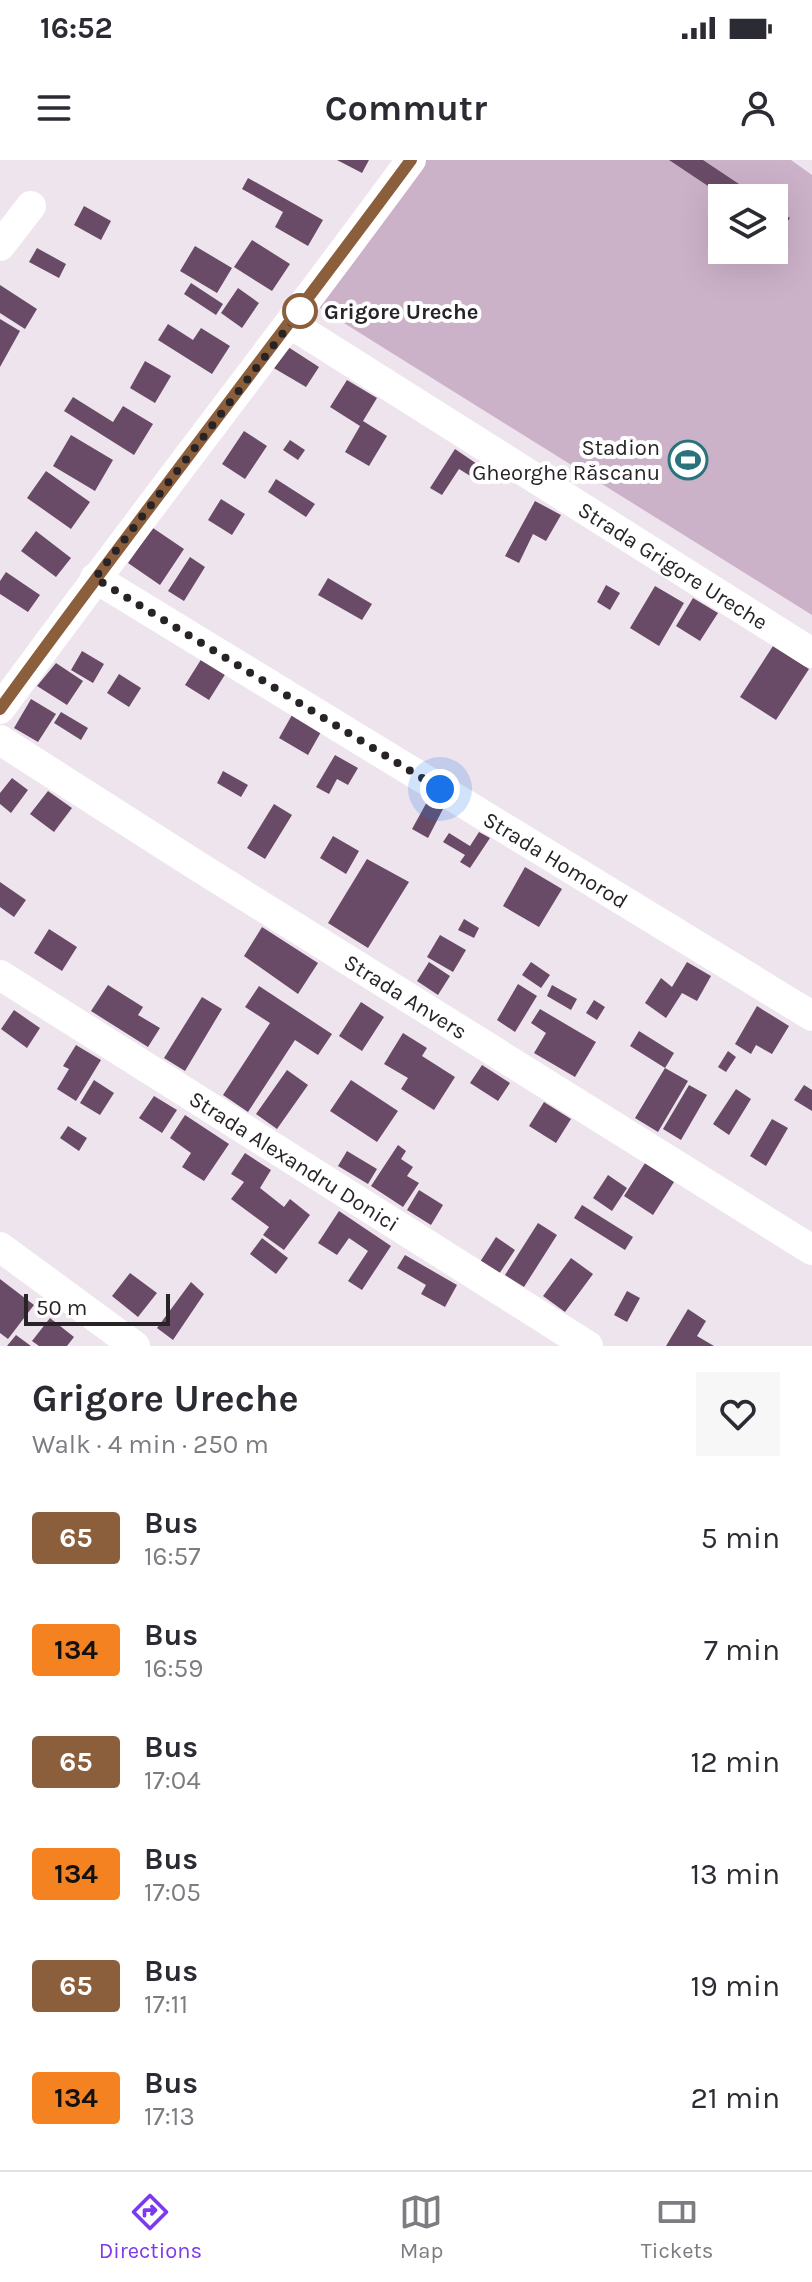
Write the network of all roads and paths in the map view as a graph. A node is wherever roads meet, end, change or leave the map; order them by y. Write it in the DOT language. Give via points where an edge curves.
graph roads {
  1 [pos="411,160"];
  2 [pos="31,206"];
  3 [pos="0,246"];
  4 [pos="291,324"];
  5 [pos="95,578"];
  6 [pos="812,653"];
  7 [pos="0,709"];
  8 [pos="0,740"];
  9 [pos="0,975"];
  10 [pos="812,1016"];
  11 [pos="0,1247"];
  12 [pos="812,1250"];
  13 [pos="135,1346"];
  14 [pos="588,1346"];
  1 -- 4 [label="street"];
  2 -- 3 [label="street"];
  4 -- 5 [label="street"];
  4 -- 6 [label="street, Strada Grigore Ureche"];
  5 -- 7 [label="street"];
  5 -- 10 [label="street, Strada Homorod"];
  8 -- 12 [label="street, Strada Anvers"];
  9 -- 14 [label="street, Strada Alexandru Donici"];
  11 -- 13 [label="street"];
}
